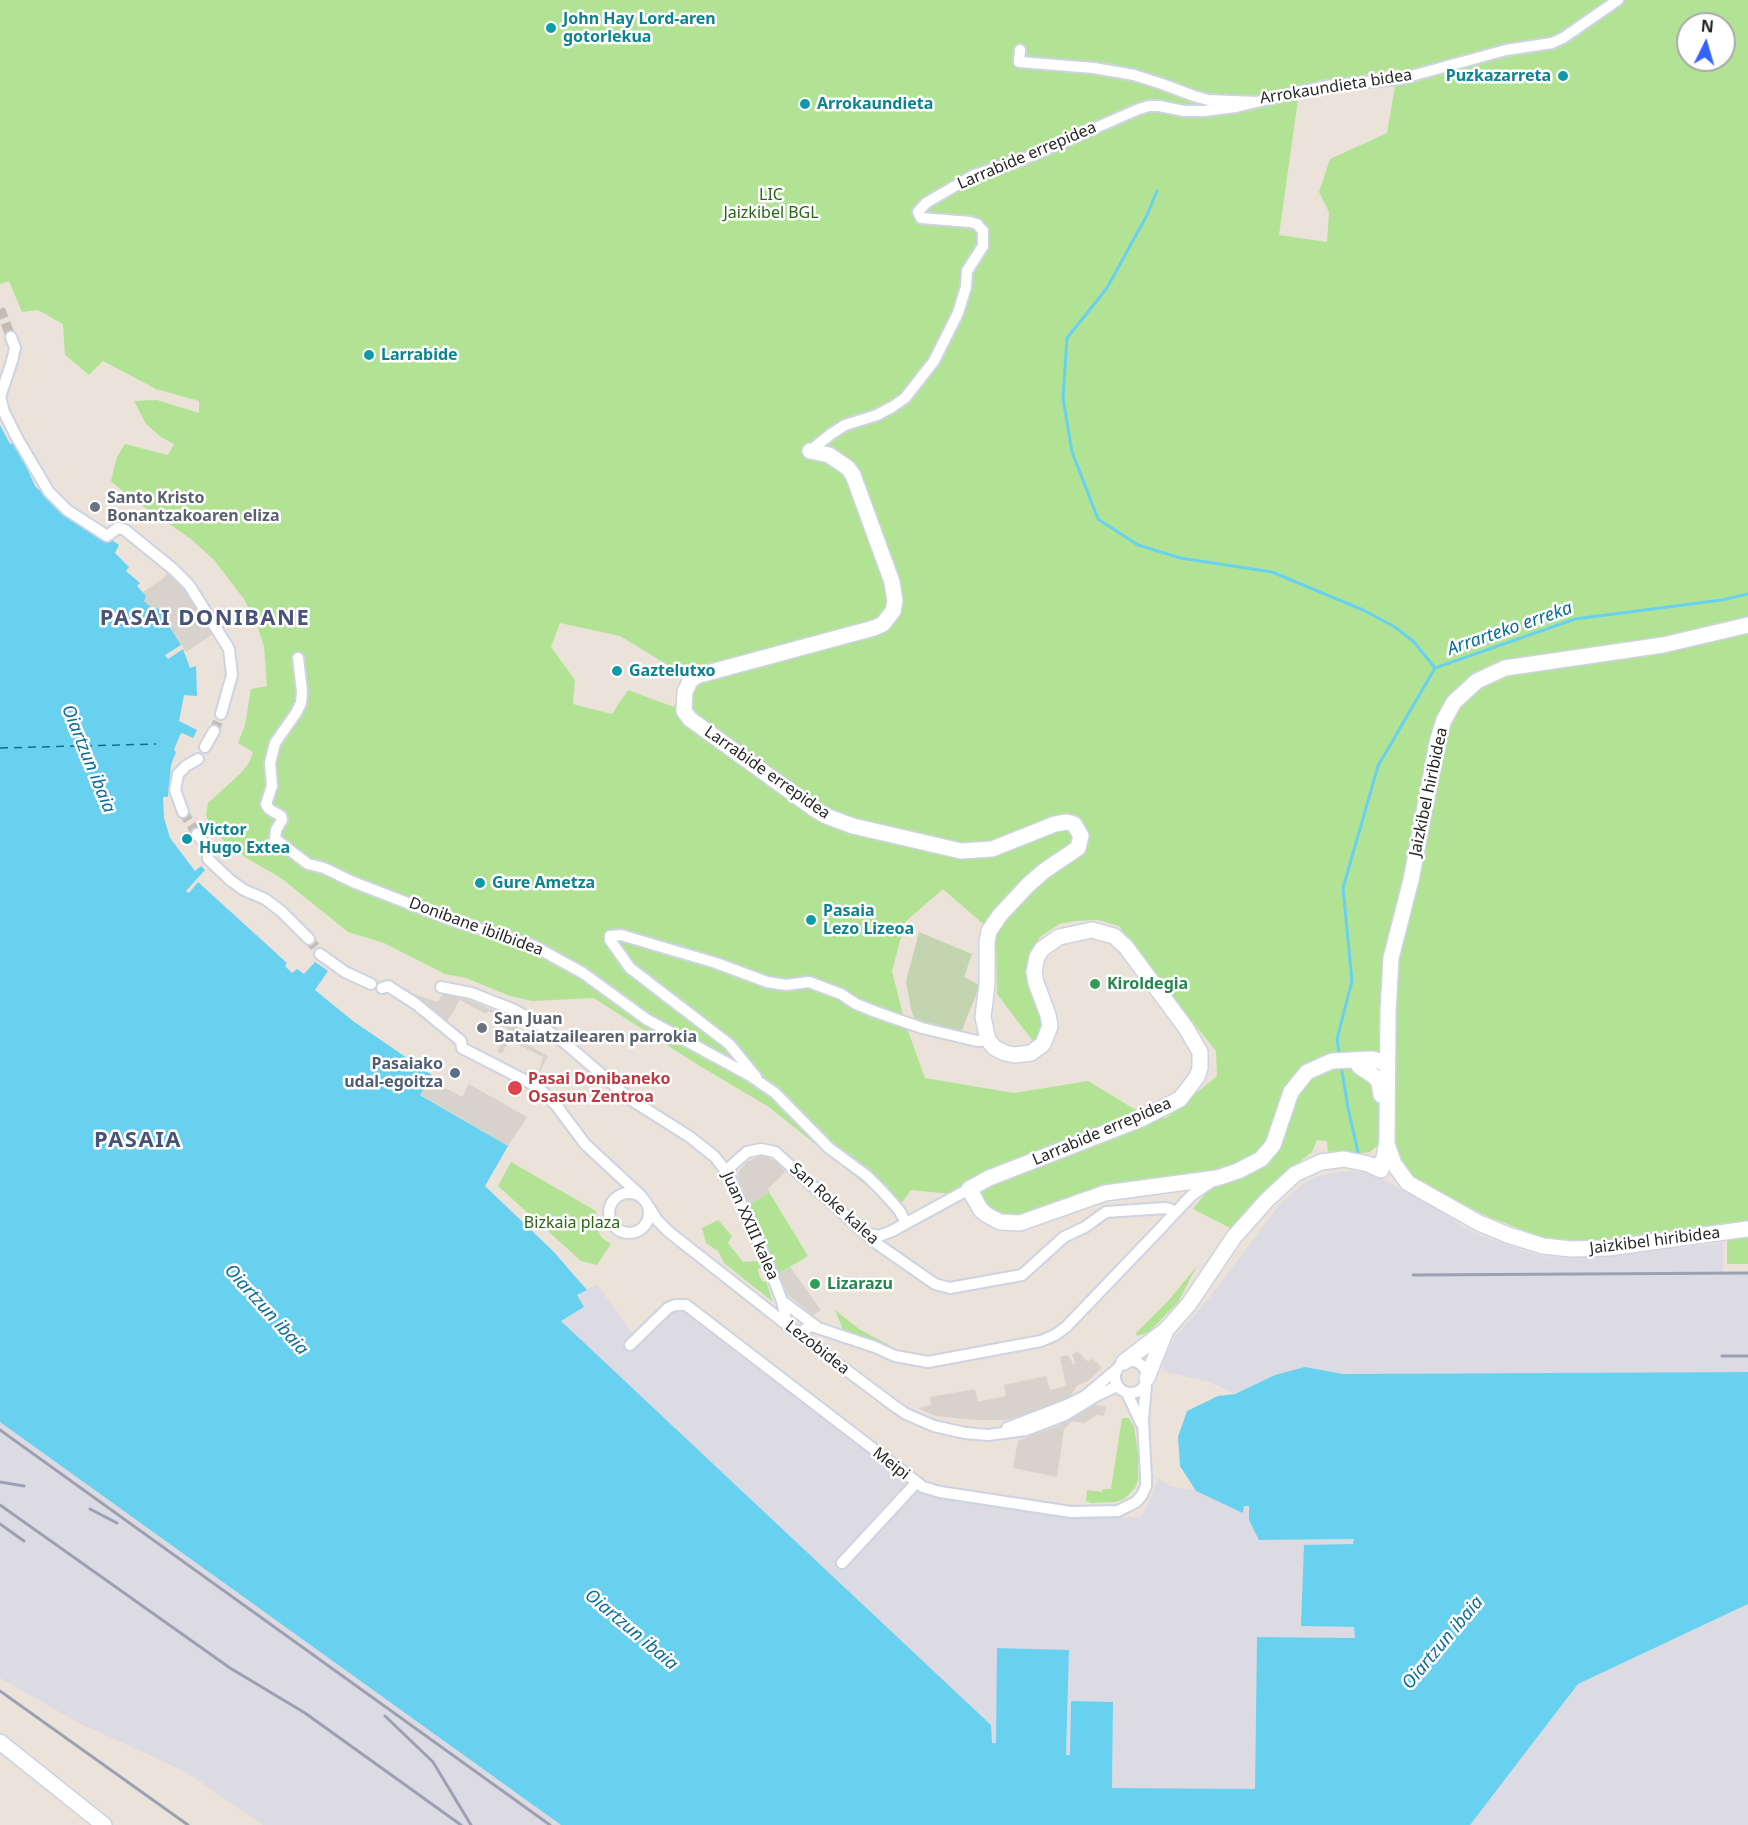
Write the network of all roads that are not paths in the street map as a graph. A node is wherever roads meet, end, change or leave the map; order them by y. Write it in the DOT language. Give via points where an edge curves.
graph roads {
  1 [pos="1618,0"];
  2 [pos="1020,50"];
  3 [pos="1256,102"];
  4 [pos="11,337"];
  5 [pos="810,451"];
  6 [pos="1748,625"];
  7 [pos="298,658"];
  8 [pos="221,714"];
  9 [pos="214,731"];
  10 [pos="205,747"];
  11 [pos="198,759"];
  12 [pos="183,812"];
  13 [pos="197,834"];
  14 [pos="309,939"];
  15 [pos="320,954"];
  16 [pos="441,987"];
  17 [pos="988,1040"];
  18 [pos="1384,1053"];
  19 [pos="1361,1062"];
  20 [pos="760,1082"];
  21 [pos="1384,1093"];
  22 [pos="1387,1142"];
  23 [pos="1372,1165"];
  24 [pos="729,1175"];
  25 [pos="1217,1179"];
  26 [pos="1408,1183"];
  27 [pos="969,1189"];
  28 [pos="640,1196"];
  29 [pos="649,1208"];
  30 [pos="1171,1214"];
  31 [pos="906,1223"];
  32 [pos="642,1229"];
  33 [pos="1748,1229"];
  34 [pos="669,1232"];
  35 [pos="862,1232"];
  36 [pos="783,1301"];
  37 [pos="770,1311"];
  38 [pos="787,1325"];
  39 [pos="819,1329"];
  40 [pos="1166,1330"];
  41 [pos="805,1339"];
  42 [pos="630,1345"];
  43 [pos="1120,1366"];
  44 [pos="1146,1381"];
  45 [pos="1117,1386"];
  46 [pos="1127,1393"];
  47 [pos="1143,1432"];
  48 [pos="980,1434"];
  49 [pos="916,1483"];
  50 [pos="842,1563"];
  51 [pos="0,1742"];
  52 [pos="104,1825"];
  1 -- 3 [label="street, Arrokaundieta bidea" via="1552,43 1506,50 1400,79 1326,86"];
  2 -- 3 [label="street, Arrokaundieta bidea" via="1019,62 1094,68 1134,75 1208,99"];
  3 -- 5 [label="street, Larrabide errepidea" via="1204,111 1159,106 1139,109 1019,161 974,175 926,203 918,212 921,218 970,222 983,231 983,246 967,271 958,313 934,361 905,398 877,415 845,425"];
  4 -- 8 [label="street" via="14,355 0,397 17,438 49,492 67,510 107,536 118,528 125,530 189,585 229,649 232,675"];
  5 -- 17 [label="street, Larrabide errepidea" via="829,455 853,474 892,582 893,610 883,624 874,628 696,676 685,692 684,711 813,808 853,826 961,851 993,849 1055,824 1074,824 1082,836 1078,848 1028,885 989,931 983,1017"];
  6 -- 18 [label="street, Jaizkibel hiribidea" via="1663,645 1505,668 1486,675 1460,694 1448,711 1438,739 1391,958"];
  7 -- 20 [label="street, Donibane ibilbidea" via="300,703 275,743 270,763 272,786 266,804 282,820 275,839 315,866 353,882 454,921 532,945 583,973 653,1023"];
  9 -- 10 [label="street"];
  11 -- 12 [label="street" via="178,774 175,790"];
  13 -- 14 [label="street" via="208,849 208,859 230,880 266,899"];
  15 -- 28 [label="street" via="345,972 376,986 388,986 461,1041 462,1048 545,1093 585,1144"];
  16 -- 24 [label="street, Juan XXIII kalea" via="471,993 534,1021 630,1100 704,1147"];
  17 -- 20 [label="street" via="922,1028 809,982 767,982 629,937 610,936 630,968 729,1044"];
  17 -- 27 [label="street, Larrabide errepidea" via="995,1048 1015,1055 1031,1053 1043,1044 1050,1026 1036,983 1037,957 1059,937 1092,930 1114,936 1126,947 1197,1045 1200,1068 1188,1090 1167,1107"];
  18 -- 19 [label="street"];
  18 -- 21 [label="street"];
  19 -- 21 [label="street"];
  19 -- 25 [label="street" via="1341,1060 1315,1067 1295,1085 1277,1137 1261,1159"];
  20 -- 31 [label="street, Donibane ibilbidea" via="829,1148 867,1176"];
  21 -- 22 [label="street, Jaizkibel hiribidea"];
  21 -- 23 [label="street" via="1380,1137"];
  22 -- 23 [label="street, Jaizkibel hiribidea" via="1383,1163"];
  22 -- 26 [label="street, Jaizkibel hiribidea" via="1394,1164"];
  23 -- 26 [label="street"];
  23 -- 40 [label="street" via="1331,1160 1295,1174 1234,1237 1189,1304"];
  24 -- 35 [label="street, San Roke kalea" via="731,1166 747,1152 771,1150"];
  24 -- 36 [label="street, Juan XXIII kalea"];
  25 -- 27 [label="street" via="1105,1193 1020,1223 1000,1222 984,1213"];
  25 -- 30 [label="street"];
  26 -- 33 [label="street, Jaizkibel hiribidea" via="1492,1229 1556,1248 1608,1248"];
  27 -- 31 [label="street"];
  28 -- 29 [label="street"];
  28 -- 32 [label="street" via="618,1196 610,1205 609,1215 620,1231 630,1234"];
  29 -- 32 [label="street" via="649,1219"];
  29 -- 34 [label="street, Lezobidea"];
  30 -- 35 [label="street, San Roke kalea" via="1167,1208 1106,1212 1064,1237 1022,1275 956,1288 935,1284"];
  30 -- 39 [label="street" via="1066,1327 1041,1341 928,1362 895,1356"];
  31 -- 35 [label="street" via="879,1236"];
  32 -- 34 [label="street"];
  34 -- 37 [label="street, Lezobidea"];
  36 -- 37 [label="street, Juan XXIII kalea" via="780,1311"];
  36 -- 38 [label="street, Juan XXIII kalea"];
  36 -- 39 [label="street, Juan XXIII kalea"];
  37 -- 38 [label="street, Lezobidea"];
  38 -- 41 [label="street, Lezobidea"];
  39 -- 41 [label="street" via="807,1327"];
  40 -- 43 [label="street"];
  40 -- 44 [label="street"];
  41 -- 48 [label="street, Lezobidea" via="906,1414 934,1426"];
  42 -- 49 [label="street, Meipi" via="668,1308 678,1304 689,1307"];
  43 -- 44 [label="street" via="1135,1361 1144,1367"];
  43 -- 45 [label="street" via="1114,1378"];
  43 -- 48 [label="street, Lezobidea" via="1085,1396 1067,1405 1031,1421"];
  44 -- 46 [label="street" via="1138,1392"];
  44 -- 47 [label="street, Meipi"];
  45 -- 46 [label="street"];
  45 -- 48 [label="street, Lezobidea" via="1040,1426 1005,1434"];
  46 -- 47 [label="street, Meipi"];
  47 -- 49 [label="street, Meipi" via="1146,1486 1136,1502 1118,1511 1071,1512 940,1492"];
  49 -- 50 [label="street"];
  51 -- 52 [label="street"];
}
